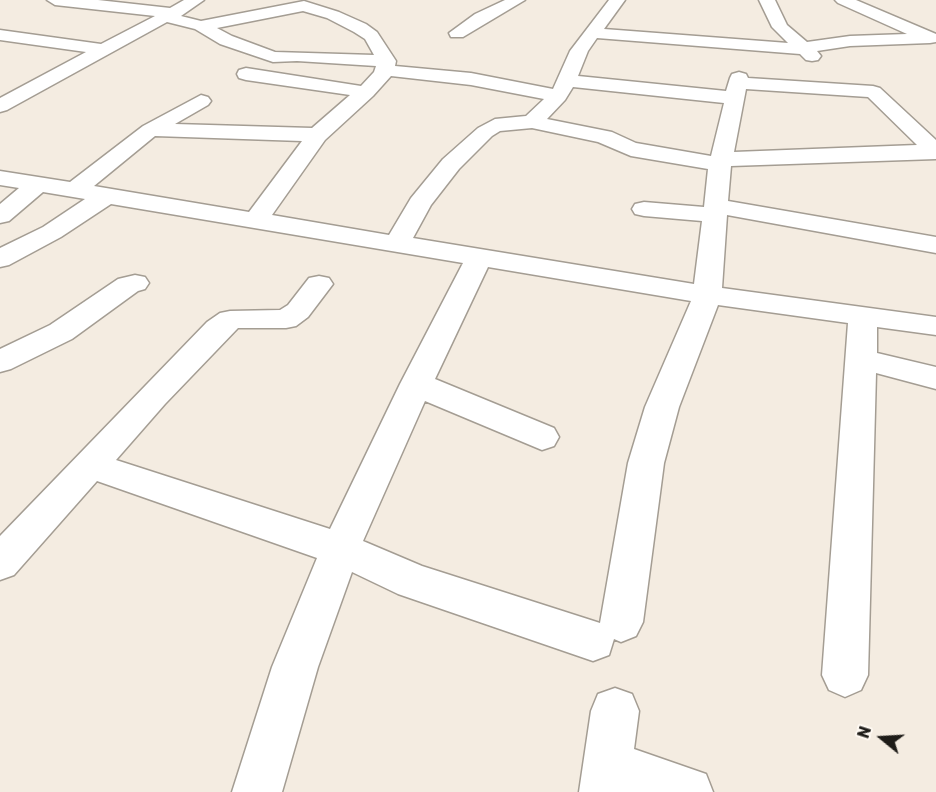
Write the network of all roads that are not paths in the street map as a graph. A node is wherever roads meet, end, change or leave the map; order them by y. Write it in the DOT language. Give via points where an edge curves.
graph roads {
  1 [pos="55,0"];
  2 [pos="196,0"];
  3 [pos="517,0"];
  4 [pos="617,0"];
  5 [pos="767,0"];
  6 [pos="843,0"];
  7 [pos="302,3"];
  8 [pos="171,15"];
  9 [pos="201,26"];
  10 [pos="457,33"];
  11 [pos="592,33"];
  12 [pos="0,35"];
  13 [pos="933,39"];
  14 [pos="749,46"];
  15 [pos="805,49"];
  16 [pos="105,50"];
  17 [pos="273,57"];
  18 [pos="385,66"];
  19 [pos="562,89"];
  20 [pos="736,90"];
  21 [pos="848,90"];
  22 [pos="366,92"];
  23 [pos="201,101"];
  24 [pos="0,106"];
  25 [pos="532,122"];
  26 [pos="150,130"];
  27 [pos="317,135"];
  28 [pos="936,152"];
  29 [pos="721,161"];
  30 [pos="0,178"];
  31 [pos="39,184"];
  32 [pos="75,190"];
  33 [pos="108,195"];
  34 [pos="644,209"];
  35 [pos="716,211"];
  36 [pos="0,216"];
  37 [pos="255,220"];
  38 [pos="397,244"];
  39 [pos="936,245"];
  40 [pos="0,259"];
  41 [pos="478,259"];
  42 [pos="135,284"];
  43 [pos="319,284"];
  44 [pos="706,295"];
  45 [pos="863,316"];
  46 [pos="936,326"];
  47 [pos="861,358"];
  48 [pos="0,362"];
  49 [pos="936,378"];
  50 [pos="416,384"];
  51 [pos="542,437"];
  52 [pos="90,465"];
  53 [pos="340,549"];
  54 [pos="0,563"];
  55 [pos="845,675"];
  56 [pos="615,711"];
  57 [pos="605,779"];
  58 [pos="257,792"];
  59 [pos="688,792"];
  1 -- 8 [label="street"];
  2 -- 8 [label="street"];
  3 -- 10 [label="street"];
  4 -- 11 [label="street"];
  5 -- 15 [label="street" via="780,27"];
  6 -- 13 [label="street"];
  7 -- 9 [label="street"];
  7 -- 18 [label="street" via="371,36"];
  8 -- 9 [label="street"];
  8 -- 16 [label="street"];
  9 -- 17 [label="street"];
  11 -- 14 [label="street"];
  11 -- 19 [label="street"];
  12 -- 16 [label="street"];
  13 -- 15 [label="street" via="850,41"];
  14 -- 15 [label="street"];
  14 -- 20 [label="street"];
  15 -- 21 [label="street"];
  16 -- 24 [label="street"];
  17 -- 18 [label="street"];
  17 -- 22 [label="street" via="239,78"];
  18 -- 19 [label="street"];
  18 -- 22 [label="street"];
  19 -- 20 [label="street"];
  19 -- 25 [label="street"];
  20 -- 21 [label="street"];
  20 -- 29 [label="street"];
  21 -- 28 [label="street" via="876,93"];
  22 -- 27 [label="street"];
  23 -- 26 [label="street"];
  25 -- 29 [label="street" via="604,137 631,149"];
  25 -- 38 [label="street" via="495,125 485,132 451,164 420,203"];
  26 -- 27 [label="street"];
  26 -- 32 [label="street"];
  27 -- 37 [label="street"];
  28 -- 29 [label="street"];
  29 -- 35 [label="street"];
  30 -- 31 [label="street"];
  31 -- 32 [label="street"];
  31 -- 36 [label="street"];
  32 -- 33 [label="street"];
  33 -- 37 [label="street"];
  33 -- 40 [label="street" via="52,232"];
  34 -- 35 [label="street"];
  35 -- 39 [label="street"];
  35 -- 44 [label="street"];
  37 -- 38 [label="street"];
  38 -- 41 [label="street"];
  41 -- 44 [label="street"];
  41 -- 50 [label="street"];
  42 -- 48 [label="street" via="61,332"];
  43 -- 52 [label="street" via="298,311 286,319 230,320 218,329"];
  44 -- 45 [label="street"];
  44 -- 53 [label="street" via="662,407 607,632 413,581"];
  45 -- 46 [label="street"];
  45 -- 47 [label="street"];
  47 -- 49 [label="street"];
  47 -- 55 [label="street"];
  50 -- 51 [label="street"];
  50 -- 53 [label="street"];
  52 -- 53 [label="street"];
  52 -- 54 [label="street"];
  53 -- 58 [label="street" via="295,667"];
  56 -- 57 [label="street"];
  57 -- 59 [label="street"];
}
